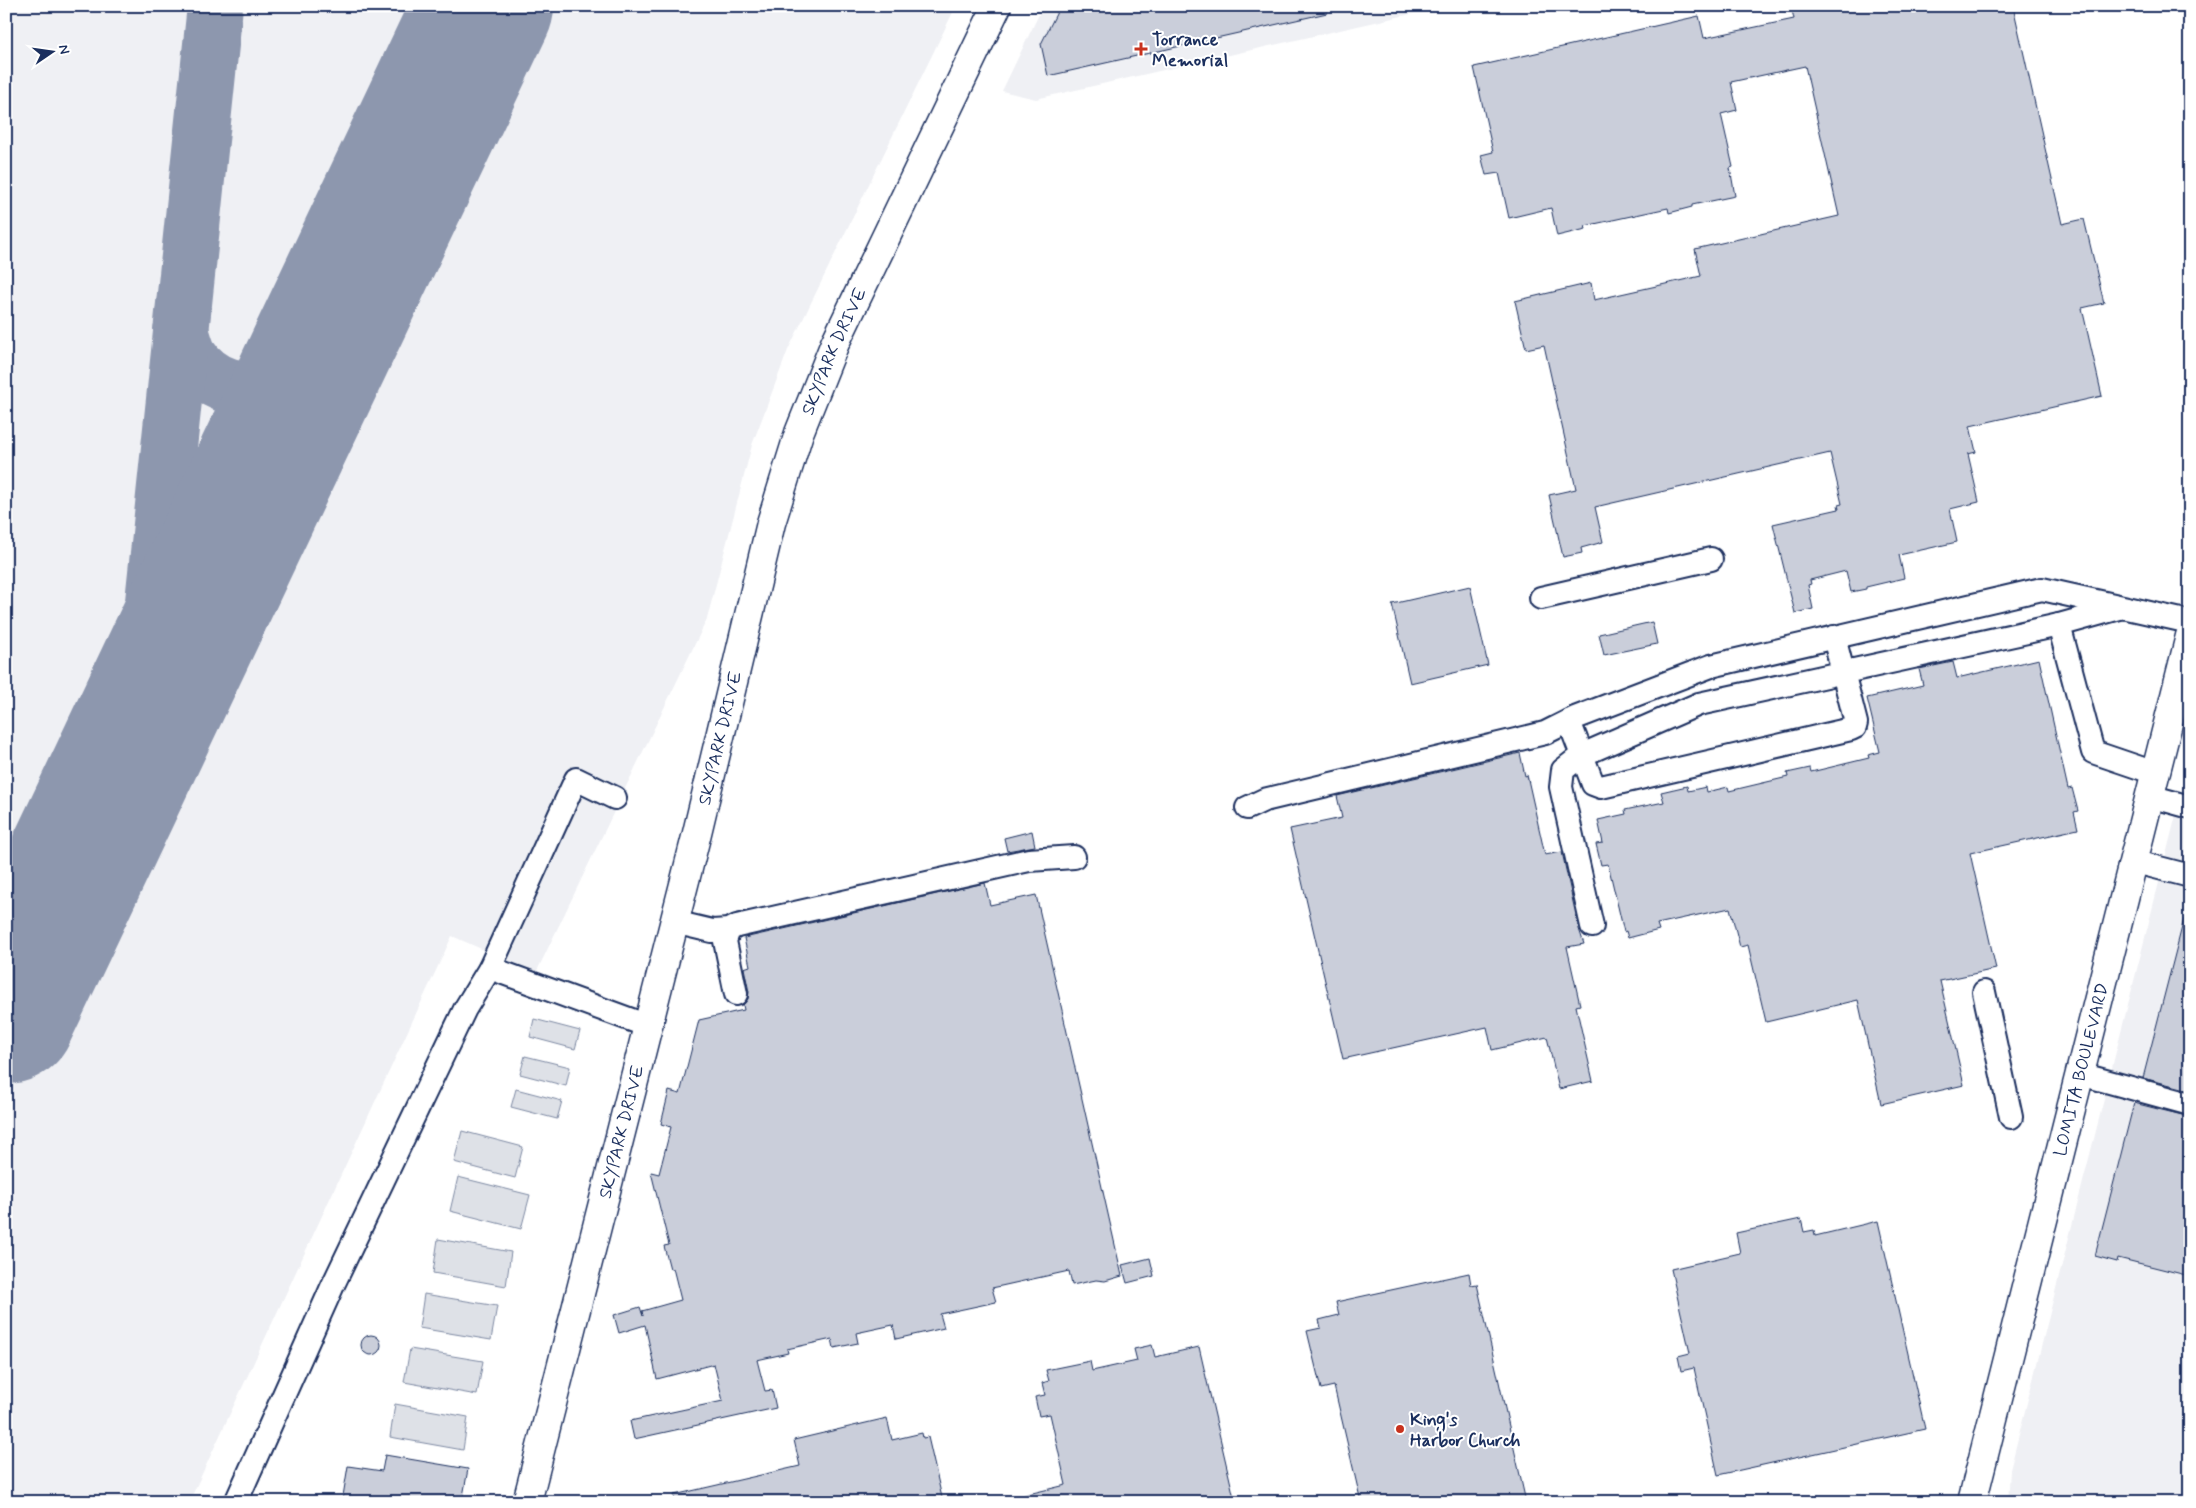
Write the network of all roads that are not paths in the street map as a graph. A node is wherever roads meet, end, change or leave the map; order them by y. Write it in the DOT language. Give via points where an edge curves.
graph roads {
  1 [pos="997,6"];
  2 [pos="1711,559"];
  3 [pos="1541,598"];
  4 [pos="2124,607"];
  5 [pos="2190,622"];
  6 [pos="2059,625"];
  7 [pos="2190,636"];
  8 [pos="1834,637"];
  9 [pos="1844,674"];
  10 [pos="1569,721"];
  11 [pos="1582,756"];
  12 [pos="2152,785"];
  13 [pos="615,798"];
  14 [pos="2190,807"];
  15 [pos="1247,808"];
  16 [pos="1074,857"];
  17 [pos="2132,861"];
  18 [pos="2190,876"];
  19 [pos="674,922"];
  20 [pos="1592,926"];
  21 [pos="729,930"];
  22 [pos="490,968"];
  23 [pos="1984,992"];
  24 [pos="736,994"];
  25 [pos="648,1026"];
  26 [pos="2080,1074"];
  27 [pos="2190,1104"];
  28 [pos="2010,1117"];
  29 [pos="236,1502"];
  30 [pos="527,1502"];
  31 [pos="1972,1502"];
  1 -- 19 [label="main road, SKYPARK DRIVE" via="835,342 799,433 771,523"];
  2 -- 3 [label="street"];
  4 -- 5 [label="street"];
  4 -- 6 [label="street"];
  4 -- 8 [label="street" via="2042,589"];
  6 -- 9 [label="street"];
  6 -- 12 [label="street" via="2093,752"];
  7 -- 12 [label="main road, LOMITA BOULEVARD"];
  8 -- 9 [label="street"];
  8 -- 10 [label="street" via="1711,666"];
  9 -- 11 [label="street" via="1699,704"];
  9 -- 11 [label="street" via="1856,723 1851,729 1601,787 1593,784"];
  10 -- 11 [label="street"];
  10 -- 15 [label="street" via="1545,733 1264,800"];
  11 -- 20 [label="street" via="1563,770 1561,788"];
  12 -- 14 [label="street"];
  12 -- 17 [label="main road, LOMITA BOULEVARD"];
  13 -- 22 [label="street" via="576,779"];
  16 -- 21 [label="street" via="1029,860"];
  17 -- 18 [label="street"];
  17 -- 26 [label="main road, LOMITA BOULEVARD"];
  19 -- 21 [label="street" via="712,931"];
  19 -- 25 [label="main road, SKYPARK DRIVE"];
  21 -- 24 [label="street" via="725,941"];
  22 -- 25 [label="street"];
  22 -- 29 [label="street" via="465,1009 333,1284"];
  23 -- 28 [label="street"];
  25 -- 30 [label="main road, SKYPARK DRIVE"];
  26 -- 27 [label="street"];
  26 -- 31 [label="main road, LOMITA BOULEVARD"];
}
